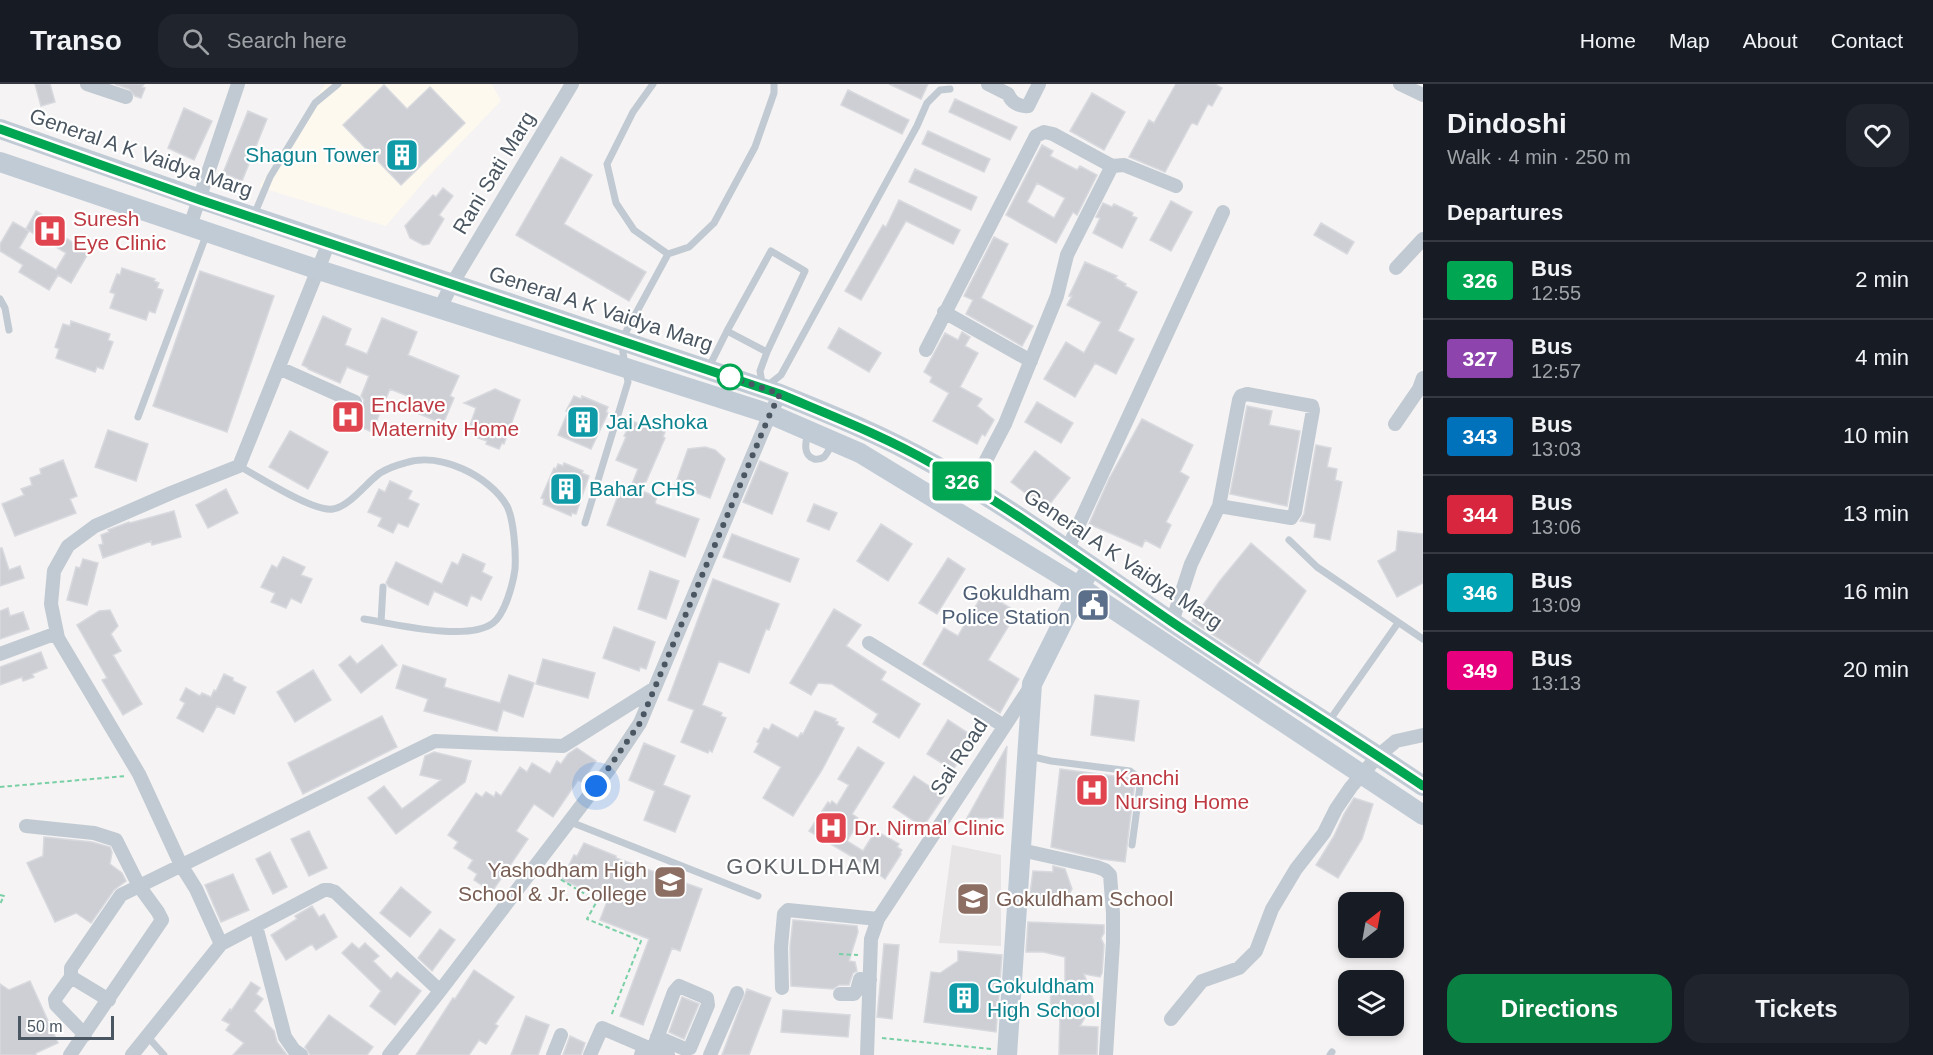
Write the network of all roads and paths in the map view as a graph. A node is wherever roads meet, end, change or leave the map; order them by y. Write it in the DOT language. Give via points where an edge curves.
graph roads {
  1 [pos="87,84"];
  2 [pos="238,84"];
  3 [pos="338,84"];
  4 [pos="572,84"];
  5 [pos="654,84"];
  6 [pos="774,84"];
  7 [pos="988,84"];
  8 [pos="1039,84"];
  9 [pos="1400,84"];
  10 [pos="950,89"];
  11 [pos="1423,95"];
  12 [pos="126,98"];
  13 [pos="0,129"];
  14 [pos="0,162"];
  15 [pos="1112,166"];
  16 [pos="1176,186"];
  17 [pos="200,200"];
  18 [pos="1223,212"];
  19 [pos="254,217"];
  20 [pos="199,230"];
  21 [pos="1423,239"];
  22 [pos="329,242"];
  23 [pos="668,254"];
  24 [pos="1396,268"];
  25 [pos="319,270"];
  26 [pos="452,284"];
  27 [pos="0,299"];
  28 [pos="440,308"];
  29 [pos="944,312"];
  30 [pos="9,330"];
  31 [pos="727,332"];
  32 [pos="621,341"];
  33 [pos="926,350"];
  34 [pos="767,351"];
  35 [pos="1031,361"];
  36 [pos="624,366"];
  37 [pos="279,368"];
  38 [pos="708,369"];
  39 [pos="1423,378"];
  40 [pos="771,391"];
  41 [pos="356,402"];
  42 [pos="770,414"];
  43 [pos="138,417"];
  44 [pos="1395,424"];
  45 [pos="239,466"];
  46 [pos="969,485"];
  47 [pos="1219,506"];
  48 [pos="585,523"];
  49 [pos="1289,540"];
  50 [pos="1067,550"];
  51 [pos="1092,565"];
  52 [pos="383,587"];
  53 [pos="1080,587"];
  54 [pos="364,619"];
  55 [pos="381,622"];
  56 [pos="1172,622"];
  57 [pos="1398,623"];
  58 [pos="57,633"];
  59 [pos="1423,639"];
  60 [pos="869,643"];
  61 [pos="0,654"];
  62 [pos="1032,684"];
  63 [pos="655,688"];
  64 [pos="1328,723"];
  65 [pos="1005,726"];
  66 [pos="1423,735"];
  67 [pos="1027,755"];
  68 [pos="1378,756"];
  69 [pos="139,774"];
  70 [pos="1361,775"];
  71 [pos="1423,786"];
  72 [pos="0,787"];
  73 [pos="1423,815"];
  74 [pos="568,821"];
  75 [pos="26,826"];
  76 [pos="1132,845"];
  77 [pos="1021,850"];
  78 [pos="536,864"];
  79 [pos="181,865"];
  80 [pos="138,886"];
  81 [pos="0,895"];
  82 [pos="758,896"];
  83 [pos="0,904"];
  84 [pos="878,919"];
  85 [pos="256,926"];
  86 [pos="220,944"];
  87 [pos="839,954"];
  88 [pos="862,970"];
  89 [pos="71,977"];
  90 [pos="782,988"];
  91 [pos="440,991"];
  92 [pos="737,993"];
  93 [pos="840,994"];
  94 [pos="109,1000"];
  95 [pos="1171,1019"];
  96 [pos="606,1030"];
  97 [pos="85,1035"];
  98 [pos="561,1035"];
  99 [pos="147,1036"];
  100 [pos="868,1037"];
  101 [pos="649,1046"];
  102 [pos="1007,1053"];
  103 [pos="712,1054"];
  104 [pos="70,1055"];
  105 [pos="132,1055"];
  106 [pos="164,1055"];
  107 [pos="302,1055"];
  108 [pos="389,1055"];
  109 [pos="553,1055"];
  110 [pos="590,1055"];
  111 [pos="668,1055"];
  112 [pos="867,1055"];
  113 [pos="1106,1055"];
  1 -- 12 [label="street"];
  2 -- 17 [label="street"];
  3 -- 19 [label="lane" via="315,103 270,177"];
  4 -- 26 [label="street, Rani Sati Marg"];
  5 -- 23 [label="lane" via="633,112 607,164 616,203 634,230"];
  6 -- 23 [label="lane" via="755,147 714,223 689,247"];
  7 -- 8 [label="street" via="1023,107 1028,106"];
  9 -- 11 [label="street"];
  10 -- 40 [label="lane" via="940,90 927,103"];
  13 -- 17 [label="main road, General A K Vaidya Marg"];
  14 -- 20 [label="main road"];
  15 -- 16 [label="street" via="1124,165"];
  15 -- 29 [label="street" via="1053,134 1044,132 1036,136"];
  15 -- 35 [label="street" via="1067,255 1058,296"];
  17 -- 19 [label="main road, General A K Vaidya Marg"];
  17 -- 20 [label="street"];
  18 -- 50 [label="street"];
  19 -- 22 [label="main road, General A K Vaidya Marg"];
  20 -- 25 [label="main road"];
  20 -- 43 [label="lane"];
  21 -- 24 [label="street"];
  22 -- 25 [label="street"];
  22 -- 26 [label="main road, General A K Vaidya Marg"];
  23 -- 32 [label="lane"];
  25 -- 28 [label="main road"];
  25 -- 37 [label="street"];
  26 -- 28 [label="street, Rani Sati Marg"];
  26 -- 32 [label="main road, General A K Vaidya Marg"];
  27 -- 30 [label="lane"];
  28 -- 36 [label="main road"];
  29 -- 33 [label="street"];
  29 -- 35 [label="street"];
  31 -- 34 [label="lane"];
  31 -- 34 [label="lane" via="771,251 805,271"];
  31 -- 38 [label="lane"];
  32 -- 36 [label="lane"];
  32 -- 38 [label="main road, General A K Vaidya Marg"];
  34 -- 40 [label="lane" via="760,371"];
  35 -- 46 [label="street" via="1000,434"];
  36 -- 42 [label="main road"];
  36 -- 48 [label="lane" via="628,382"];
  37 -- 41 [label="street"];
  37 -- 45 [label="street"];
  38 -- 40 [label="main road, General A K Vaidya Marg"];
  39 -- 44 [label="street"];
  40 -- 42 [label="street"];
  40 -- 46 [label="main road, General A K Vaidya Marg" via="869,430"];
  42 -- 53 [label="main road" via="860,453"];
  42 -- 63 [label="street"];
  45 -- 55 [label="lane" via="313,506 334,509 353,498 380,473 407,462 424,460 457,465 494,489 507,507 514,534 515,568 508,598 495,622 481,630 458,631"];
  45 -- 58 [label="street" via="95,526 68,546 54,571 51,604"];
  46 -- 50 [label="main road, General A K Vaidya Marg"];
  47 -- 47 [label="street" via="1241,396 1312,406 1291,518"];
  47 -- 56 [label="street" via="1191,564"];
  49 -- 57 [label="lane" via="1317,567"];
  50 -- 51 [label="main road, General A K Vaidya Marg"];
  51 -- 53 [label="main road"];
  51 -- 56 [label="main road, General A K Vaidya Marg"];
  52 -- 55 [label="lane"];
  53 -- 62 [label="main road"];
  53 -- 70 [label="main road"];
  54 -- 55 [label="lane"];
  56 -- 64 [label="main road, General A K Vaidya Marg"];
  57 -- 59 [label="lane"];
  57 -- 64 [label="lane"];
  58 -- 61 [label="street"];
  58 -- 69 [label="street"];
  60 -- 65 [label="street"];
  62 -- 65 [label="street, Sai Road"];
  62 -- 67 [label="main road"];
  63 -- 74 [label="street" via="640,723"];
  63 -- 79 [label="street" via="563,746 435,741"];
  64 -- 68 [label="main road, General A K Vaidya Marg"];
  65 -- 84 [label="street, Sai Road"];
  66 -- 68 [label="street" via="1396,741"];
  67 -- 76 [label="lane" via="1130,771 1141,779"];
  67 -- 77 [label="main road"];
  68 -- 70 [label="street"];
  68 -- 71 [label="main road, General A K Vaidya Marg"];
  69 -- 72 [label="path"];
  69 -- 79 [label="street"];
  70 -- 73 [label="main road"];
  70 -- 95 [label="street" via="1272,909 1256,951 1239,968 1202,981"];
  74 -- 78 [label="street"];
  74 -- 82 [label="lane"];
  75 -- 80 [label="street" via="112,837"];
  77 -- 102 [label="main road"];
  77 -- 113 [label="street" via="1097,867 1110,875 1113,942"];
  78 -- 91 [label="street"];
  78 -- 96 [label="path" via="597,901 587,919 641,941"];
  79 -- 80 [label="street"];
  79 -- 86 [label="street"];
  80 -- 89 [label="street" via="121,895 71,968"];
  80 -- 94 [label="street" via="162,923"];
  81 -- 83 [label="path" via="4,896"];
  84 -- 88 [label="street, Sai Road"];
  84 -- 90 [label="street" via="789,910 784,914 782,931"];
  85 -- 86 [label="street"];
  85 -- 91 [label="street" via="330,890"];
  85 -- 107 [label="street" via="285,1037"];
  86 -- 99 [label="street"];
  87 -- 88 [label="path"];
  88 -- 93 [label="street" via="854,994"];
  88 -- 100 [label="street, Sai Road"];
  89 -- 94 [label="street"];
  89 -- 97 [label="street" via="55,1003"];
  91 -- 108 [label="street"];
  92 -- 103 [label="street"];
  94 -- 97 [label="street"];
  96 -- 101 [label="street"];
  96 -- 110 [label="street" via="602,1028"];
  97 -- 104 [label="street"];
  98 -- 109 [label="street"];
  99 -- 105 [label="street"];
  99 -- 106 [label="lane"];
  100 -- 102 [label="path"];
  100 -- 112 [label="street, Sai Road"];
  101 -- 101 [label="street" via="690,1048 708,1005 707,998 679,987"];
  101 -- 111 [label="street"];
}
